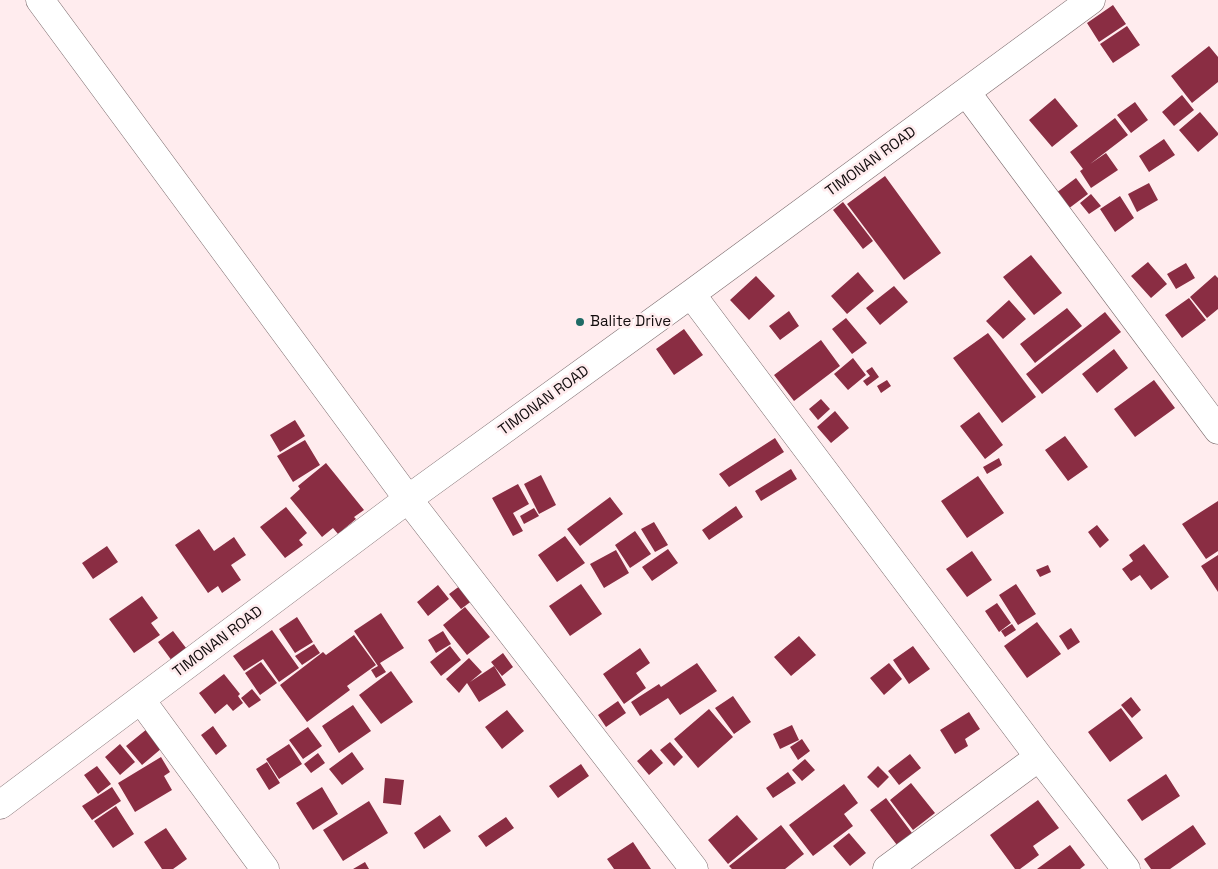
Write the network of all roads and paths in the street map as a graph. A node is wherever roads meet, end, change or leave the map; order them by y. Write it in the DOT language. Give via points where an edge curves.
graph roads {
  1 [pos="40,0"];
  2 [pos="1091,0"];
  3 [pos="966,92"];
  4 [pos="691,294"];
  5 [pos="1218,430"];
  6 [pos="408,499"];
  7 [pos="141,700"];
  8 [pos="1038,758"];
  9 [pos="0,805"];
  10 [pos="265,869"];
  11 [pos="694,869"];
  12 [pos="887,869"];
  13 [pos="1126,869"];
  1 -- 6 [label="street"];
  2 -- 3 [label="street, TIMONAN ROAD"];
  3 -- 4 [label="street, TIMONAN ROAD"];
  3 -- 5 [label="street"];
  4 -- 6 [label="street, TIMONAN ROAD"];
  4 -- 8 [label="street"];
  6 -- 7 [label="street, TIMONAN ROAD"];
  6 -- 11 [label="street"];
  7 -- 9 [label="street, TIMONAN ROAD"];
  7 -- 10 [label="street"];
  8 -- 12 [label="street"];
  8 -- 13 [label="street"];
}
